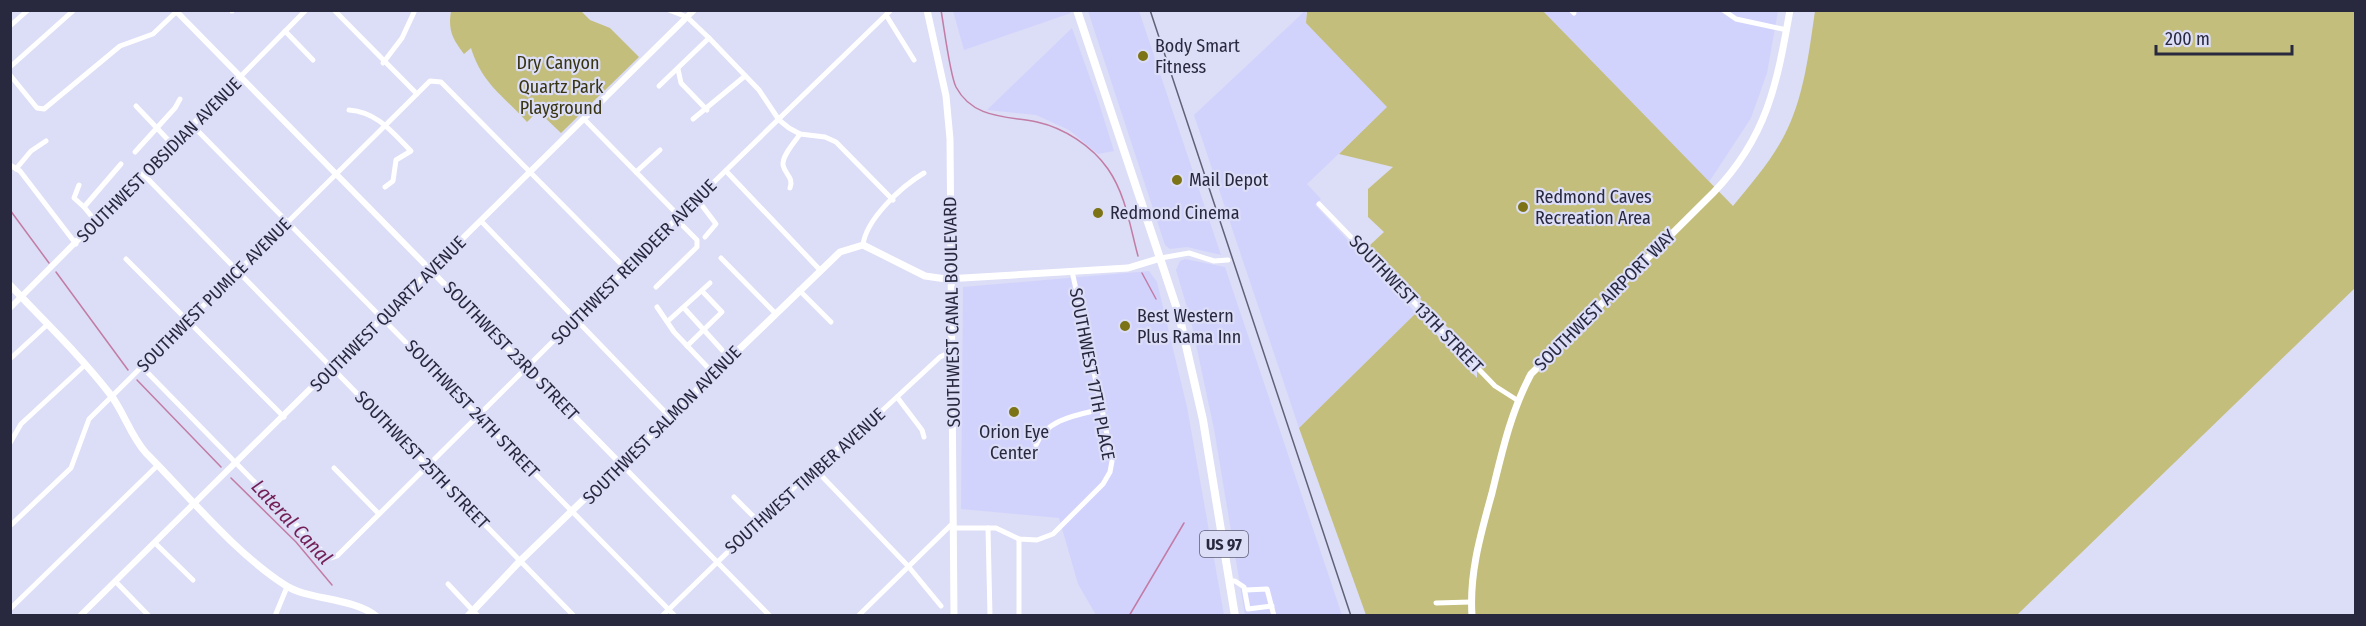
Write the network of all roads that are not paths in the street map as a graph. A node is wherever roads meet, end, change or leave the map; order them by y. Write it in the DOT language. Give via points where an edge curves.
graph roads {
  1 [pos="74,10"];
  2 [pos="306,10"];
  3 [pos="334,10"];
  4 [pos="415,10"];
  5 [pos="669,10"];
  6 [pos="694,10"];
  7 [pos="891,10"];
  8 [pos="927,10"];
  9 [pos="1077,10"];
  10 [pos="1723,10"];
  11 [pos="1790,10"];
  12 [pos="27,11"];
  13 [pos="175,11"];
  14 [pos="886,15"];
  15 [pos="687,17"];
  16 [pos="10,26"];
  17 [pos="1787,30"];
  18 [pos="285,31"];
  19 [pos="709,38"];
  20 [pos="313,60"];
  21 [pos="914,60"];
  22 [pos="383,63"];
  23 [pos="10,67"];
  24 [pos="678,69"];
  25 [pos="10,75"];
  26 [pos="745,76"];
  27 [pos="240,77"];
  28 [pos="659,86"];
  29 [pos="417,94"];
  30 [pos="180,99"];
  31 [pos="136,106"];
  32 [pos="349,110"];
  33 [pos="707,110"];
  34 [pos="584,119"];
  35 [pos="693,119"];
  36 [pos="779,120"];
  37 [pos="193,126"];
  38 [pos="385,126"];
  39 [pos="156,130"];
  40 [pos="800,134"];
  41 [pos="46,141"];
  42 [pos="173,145"];
  43 [pos="660,150"];
  44 [pos="135,152"];
  45 [pos="121,164"];
  46 [pos="10,165"];
  47 [pos="16,169"];
  48 [pos="531,171"];
  49 [pos="726,171"];
  50 [pos="636,172"];
  51 [pos="337,173"];
  52 [pos="924,173"];
  53 [pos="144,175"];
  54 [pos="79,185"];
  55 [pos="385,187"];
  56 [pos="790,188"];
  57 [pos="697,199"];
  58 [pos="893,200"];
  59 [pos="1319,204"];
  60 [pos="84,207"];
  61 [pos="678,217"];
  62 [pos="481,221"];
  63 [pos="288,222"];
  64 [pos="97,223"];
  65 [pos="705,237"];
  66 [pos="76,244"];
  67 [pos="863,245"];
  68 [pos="721,258"];
  69 [pos="1161,258"];
  70 [pos="126,259"];
  71 [pos="1228,260"];
  72 [pos="626,269"];
  73 [pos="432,270"];
  74 [pos="820,270"];
  75 [pos="238,271"];
  76 [pos="1072,271"];
  77 [pos="953,279"];
  78 [pos="710,283"];
  79 [pos="10,285"];
  80 [pos="656,287"];
  81 [pos="799,290"];
  82 [pos="702,291"];
  83 [pos="22,298"];
  84 [pos="657,307"];
  85 [pos="10,308"];
  86 [pos="684,308"];
  87 [pos="775,313"];
  88 [pos="383,318"];
  89 [pos="576,319"];
  90 [pos="189,320"];
  91 [pos="668,321"];
  92 [pos="831,322"];
  93 [pos="48,324"];
  94 [pos="704,330"];
  95 [pos="687,346"];
  96 [pos="722,350"];
  97 [pos="952,351"];
  98 [pos="10,359"];
  99 [pos="86,364"];
  100 [pos="142,367"];
  101 [pos="333,368"];
  102 [pos="527,368"];
  103 [pos="713,373"];
  104 [pos="112,396"];
  105 [pos="897,397"];
  106 [pos="1517,400"];
  107 [pos="1102,409"];
  108 [pos="478,414"];
  109 [pos="669,416"];
  110 [pos="284,417"];
  111 [pos="924,437"];
  112 [pos="10,443"];
  113 [pos="1036,445"];
  114 [pos="237,463"];
  115 [pos="158,465"];
  116 [pos="622,465"];
  117 [pos="428,466"];
  118 [pos="333,468"];
  119 [pos="814,468"];
  120 [pos="734,497"];
  121 [pos="195,502"];
  122 [pos="573,513"];
  123 [pos="379,514"];
  124 [pos="758,521"];
  125 [pos="955,524"];
  126 [pos="10,526"];
  127 [pos="988,528"];
  128 [pos="1019,539"];
  129 [pos="155,543"];
  130 [pos="519,562"];
  131 [pos="717,562"];
  132 [pos="908,566"];
  133 [pos="193,580"];
  134 [pos="1230,581"];
  135 [pos="116,582"];
  136 [pos="448,584"];
  137 [pos="287,587"];
  138 [pos="1246,590"];
  139 [pos="1471,602"];
  140 [pos="1436,603"];
  141 [pos="941,606"];
  142 [pos="1272,606"];
  143 [pos="10,609"];
  144 [pos="669,609"];
  145 [pos="473,614"];
  146 [pos="80,615"];
  147 [pos="149,615"];
  148 [pos="275,615"];
  149 [pos="376,615"];
  150 [pos="574,615"];
  151 [pos="662,615"];
  152 [pos="675,615"];
  153 [pos="771,615"];
  154 [pos="858,615"];
  155 [pos="954,615"];
  156 [pos="990,615"];
  157 [pos="1019,615"];
  158 [pos="1235,615"];
  159 [pos="1274,615"];
  160 [pos="1472,615"];
  1 -- 23 [label="street"];
  2 -- 18 [label="street, SOUTHWEST OBSIDIAN AVENUE"];
  3 -- 22 [label="street"];
  4 -- 22 [label="street" via="402,38"];
  5 -- 15 [label="street"];
  6 -- 15 [label="street, SOUTHWEST QUARTZ AVENUE"];
  7 -- 14 [label="street, SOUTHWEST REINDEER AVENUE"];
  8 -- 77 [label="main road, SOUTHWEST CANAL BOULEVARD" via="948,115"];
  9 -- 69 [label="highway, US 97"];
  10 -- 17 [label="street" via="1736,19"];
  11 -- 17 [label="main road, SOUTHWEST AIRPORT WAY"];
  12 -- 16 [label="street"];
  13 -- 25 [label="street" via="153,34 120,46 44,109 37,108"];
  13 -- 27 [label="street, SOUTHWEST 23RD STREET"];
  14 -- 21 [label="street"];
  14 -- 36 [label="street, SOUTHWEST REINDEER AVENUE"];
  15 -- 19 [label="street"];
  15 -- 34 [label="street, SOUTHWEST QUARTZ AVENUE"];
  17 -- 106 [label="main road, SOUTHWEST AIRPORT WAY" via="1771,104 1741,161 1530,374"];
  18 -- 20 [label="street"];
  18 -- 27 [label="street, SOUTHWEST OBSIDIAN AVENUE"];
  19 -- 24 [label="street"];
  19 -- 26 [label="street"];
  22 -- 29 [label="street"];
  24 -- 28 [label="street"];
  24 -- 33 [label="street" via="681,83"];
  26 -- 33 [label="street"];
  26 -- 36 [label="street"];
  27 -- 37 [label="street, SOUTHWEST OBSIDIAN AVENUE"];
  27 -- 51 [label="street, SOUTHWEST 23RD STREET"];
  29 -- 38 [label="street, SOUTHWEST PUMICE AVENUE"];
  29 -- 48 [label="street, SOUTHWEST PUMICE AVENUE" via="430,81 438,80"];
  30 -- 39 [label="street"];
  31 -- 39 [label="street"];
  32 -- 38 [label="street" via="363,111"];
  33 -- 35 [label="street"];
  34 -- 48 [label="street, SOUTHWEST QUARTZ AVENUE"];
  34 -- 50 [label="street"];
  36 -- 40 [label="street"];
  36 -- 49 [label="street, SOUTHWEST REINDEER AVENUE"];
  37 -- 42 [label="street, SOUTHWEST OBSIDIAN AVENUE"];
  37 -- 63 [label="street, SOUTHWEST 24TH STREET"];
  38 -- 51 [label="street, SOUTHWEST PUMICE AVENUE"];
  38 -- 55 [label="street" via="411,151 396,160 393,181"];
  39 -- 42 [label="street"];
  39 -- 44 [label="street"];
  40 -- 56 [label="street" via="783,166 791,177"];
  40 -- 58 [label="street" via="836,142"];
  41 -- 47 [label="street"];
  42 -- 53 [label="street, SOUTHWEST OBSIDIAN AVENUE"];
  43 -- 50 [label="street"];
  45 -- 60 [label="street"];
  46 -- 47 [label="street"];
  47 -- 66 [label="street"];
  48 -- 62 [label="street, SOUTHWEST QUARTZ AVENUE"];
  48 -- 72 [label="street"];
  49 -- 57 [label="street, SOUTHWEST REINDEER AVENUE"];
  49 -- 74 [label="street"];
  50 -- 61 [label="street"];
  51 -- 63 [label="street, SOUTHWEST PUMICE AVENUE"];
  51 -- 73 [label="street, SOUTHWEST 23RD STREET"];
  52 -- 58 [label="street"];
  53 -- 64 [label="street, SOUTHWEST OBSIDIAN AVENUE"];
  53 -- 75 [label="street, SOUTHWEST 25TH STREET"];
  54 -- 60 [label="street" via="74,198"];
  57 -- 61 [label="street, SOUTHWEST REINDEER AVENUE"];
  57 -- 65 [label="street" via="716,224"];
  58 -- 67 [label="street" via="868,225"];
  59 -- 106 [label="street, SOUTHWEST 13TH STREET" via="1495,386"];
  60 -- 64 [label="street"];
  61 -- 72 [label="street, SOUTHWEST REINDEER AVENUE"];
  61 -- 80 [label="street" via="697,240 697,247"];
  62 -- 73 [label="street, SOUTHWEST QUARTZ AVENUE"];
  62 -- 89 [label="street"];
  63 -- 75 [label="street, SOUTHWEST PUMICE AVENUE"];
  63 -- 88 [label="street, SOUTHWEST 24TH STREET"];
  64 -- 66 [label="street, SOUTHWEST OBSIDIAN AVENUE"];
  66 -- 83 [label="street, SOUTHWEST OBSIDIAN AVENUE"];
  67 -- 74 [label="main road, SOUTHWEST SALMON AVENUE" via="846,248"];
  67 -- 77 [label="main road" via="925,276"];
  68 -- 87 [label="street"];
  69 -- 71 [label="street" via="1189,253 1214,261"];
  69 -- 76 [label="main road" via="1128,268"];
  69 -- 134 [label="highway, US 97" via="1197,390"];
  70 -- 90 [label="street"];
  72 -- 89 [label="street, SOUTHWEST REINDEER AVENUE"];
  73 -- 88 [label="street, SOUTHWEST QUARTZ AVENUE"];
  73 -- 102 [label="street, SOUTHWEST 23RD STREET"];
  74 -- 81 [label="main road, SOUTHWEST SALMON AVENUE"];
  75 -- 90 [label="street, SOUTHWEST PUMICE AVENUE"];
  75 -- 101 [label="street, SOUTHWEST 25TH STREET"];
  76 -- 77 [label="main road"];
  76 -- 107 [label="street, SOUTHWEST 17TH PLACE"];
  77 -- 97 [label="main road, SOUTHWEST CANAL BOULEVARD"];
  78 -- 82 [label="street"];
  79 -- 83 [label="main road"];
  81 -- 87 [label="main road, SOUTHWEST SALMON AVENUE"];
  81 -- 92 [label="street"];
  82 -- 86 [label="street"];
  82 -- 94 [label="street" via="722,312"];
  83 -- 85 [label="street, SOUTHWEST OBSIDIAN AVENUE"];
  83 -- 93 [label="main road"];
  84 -- 91 [label="street"];
  86 -- 91 [label="street"];
  86 -- 94 [label="street"];
  87 -- 103 [label="main road, SOUTHWEST SALMON AVENUE"];
  88 -- 101 [label="street, SOUTHWEST QUARTZ AVENUE"];
  88 -- 108 [label="street, SOUTHWEST 24TH STREET"];
  89 -- 102 [label="street, SOUTHWEST REINDEER AVENUE"];
  89 -- 109 [label="street"];
  90 -- 100 [label="street, SOUTHWEST PUMICE AVENUE"];
  90 -- 110 [label="street"];
  91 -- 95 [label="street"];
  93 -- 98 [label="street"];
  93 -- 99 [label="main road"];
  94 -- 95 [label="street"];
  94 -- 96 [label="street"];
  95 -- 103 [label="street"];
  97 -- 105 [label="street, SOUTHWEST TIMBER AVENUE" via="940,357"];
  97 -- 125 [label="main road, SOUTHWEST CANAL BOULEVARD"];
  99 -- 104 [label="main road"];
  99 -- 112 [label="street" via="21,424"];
  100 -- 104 [label="street, SOUTHWEST PUMICE AVENUE"];
  100 -- 114 [label="street"];
  101 -- 110 [label="street, SOUTHWEST QUARTZ AVENUE"];
  101 -- 117 [label="street, SOUTHWEST 25TH STREET"];
  102 -- 108 [label="street, SOUTHWEST REINDEER AVENUE"];
  102 -- 116 [label="street, SOUTHWEST 23RD STREET"];
  103 -- 109 [label="main road, SOUTHWEST SALMON AVENUE"];
  104 -- 115 [label="main road" via="135,440"];
  104 -- 126 [label="street, SOUTHWEST PUMICE AVENUE" via="89,419 70,468"];
  105 -- 111 [label="street"];
  105 -- 119 [label="street, SOUTHWEST TIMBER AVENUE"];
  106 -- 139 [label="main road, SOUTHWEST AIRPORT WAY" via="1480,539"];
  107 -- 113 [label="street" via="1065,418 1048,427"];
  107 -- 128 [label="street, SOUTHWEST 17TH PLACE" via="1112,461 1103,484 1053,534 1037,540"];
  108 -- 117 [label="street, SOUTHWEST REINDEER AVENUE"];
  108 -- 122 [label="street, SOUTHWEST 24TH STREET"];
  109 -- 116 [label="main road, SOUTHWEST SALMON AVENUE"];
  110 -- 114 [label="street, SOUTHWEST QUARTZ AVENUE"];
  114 -- 121 [label="street, SOUTHWEST QUARTZ AVENUE"];
  114 -- 123 [label="street, SOUTHWEST REINDEER AVENUE" via="331,558"];
  115 -- 121 [label="main road"];
  115 -- 143 [label="street"];
  116 -- 122 [label="main road, SOUTHWEST SALMON AVENUE"];
  116 -- 131 [label="street, SOUTHWEST 23RD STREET"];
  117 -- 123 [label="street, SOUTHWEST REINDEER AVENUE"];
  117 -- 130 [label="street, SOUTHWEST 25TH STREET"];
  118 -- 123 [label="street"];
  119 -- 124 [label="street, SOUTHWEST TIMBER AVENUE"];
  119 -- 132 [label="street"];
  120 -- 124 [label="street"];
  121 -- 129 [label="street, SOUTHWEST QUARTZ AVENUE"];
  121 -- 137 [label="main road" via="255,563"];
  122 -- 130 [label="main road, SOUTHWEST SALMON AVENUE"];
  122 -- 144 [label="street, SOUTHWEST 24TH STREET"];
  124 -- 131 [label="street, SOUTHWEST TIMBER AVENUE"];
  125 -- 127 [label="street, SOUTHWEST 17TH PLACE"];
  125 -- 132 [label="street"];
  125 -- 155 [label="main road, SOUTHWEST CANAL BOULEVARD"];
  127 -- 128 [label="street, SOUTHWEST 17TH PLACE"];
  127 -- 156 [label="street"];
  128 -- 157 [label="street"];
  129 -- 133 [label="street"];
  129 -- 135 [label="street, SOUTHWEST QUARTZ AVENUE"];
  130 -- 145 [label="main road, SOUTHWEST SALMON AVENUE"];
  130 -- 150 [label="street, SOUTHWEST 25TH STREET"];
  131 -- 144 [label="street, SOUTHWEST TIMBER AVENUE"];
  131 -- 153 [label="street, SOUTHWEST 23RD STREET"];
  132 -- 141 [label="street"];
  132 -- 154 [label="street"];
  134 -- 138 [label="street"];
  134 -- 158 [label="highway, US 97"];
  135 -- 146 [label="street, SOUTHWEST QUARTZ AVENUE"];
  135 -- 147 [label="street"];
  136 -- 145 [label="street"];
  137 -- 148 [label="street"];
  137 -- 149 [label="main road" via="329,597"];
  138 -- 142 [label="street" via="1267,589"];
  138 -- 142 [label="street" via="1248,609"];
  139 -- 140 [label="street"];
  139 -- 160 [label="main road, SOUTHWEST AIRPORT WAY"];
  142 -- 159 [label="street"];
  144 -- 151 [label="street, SOUTHWEST TIMBER AVENUE"];
  144 -- 152 [label="street, SOUTHWEST 24TH STREET"];
}
